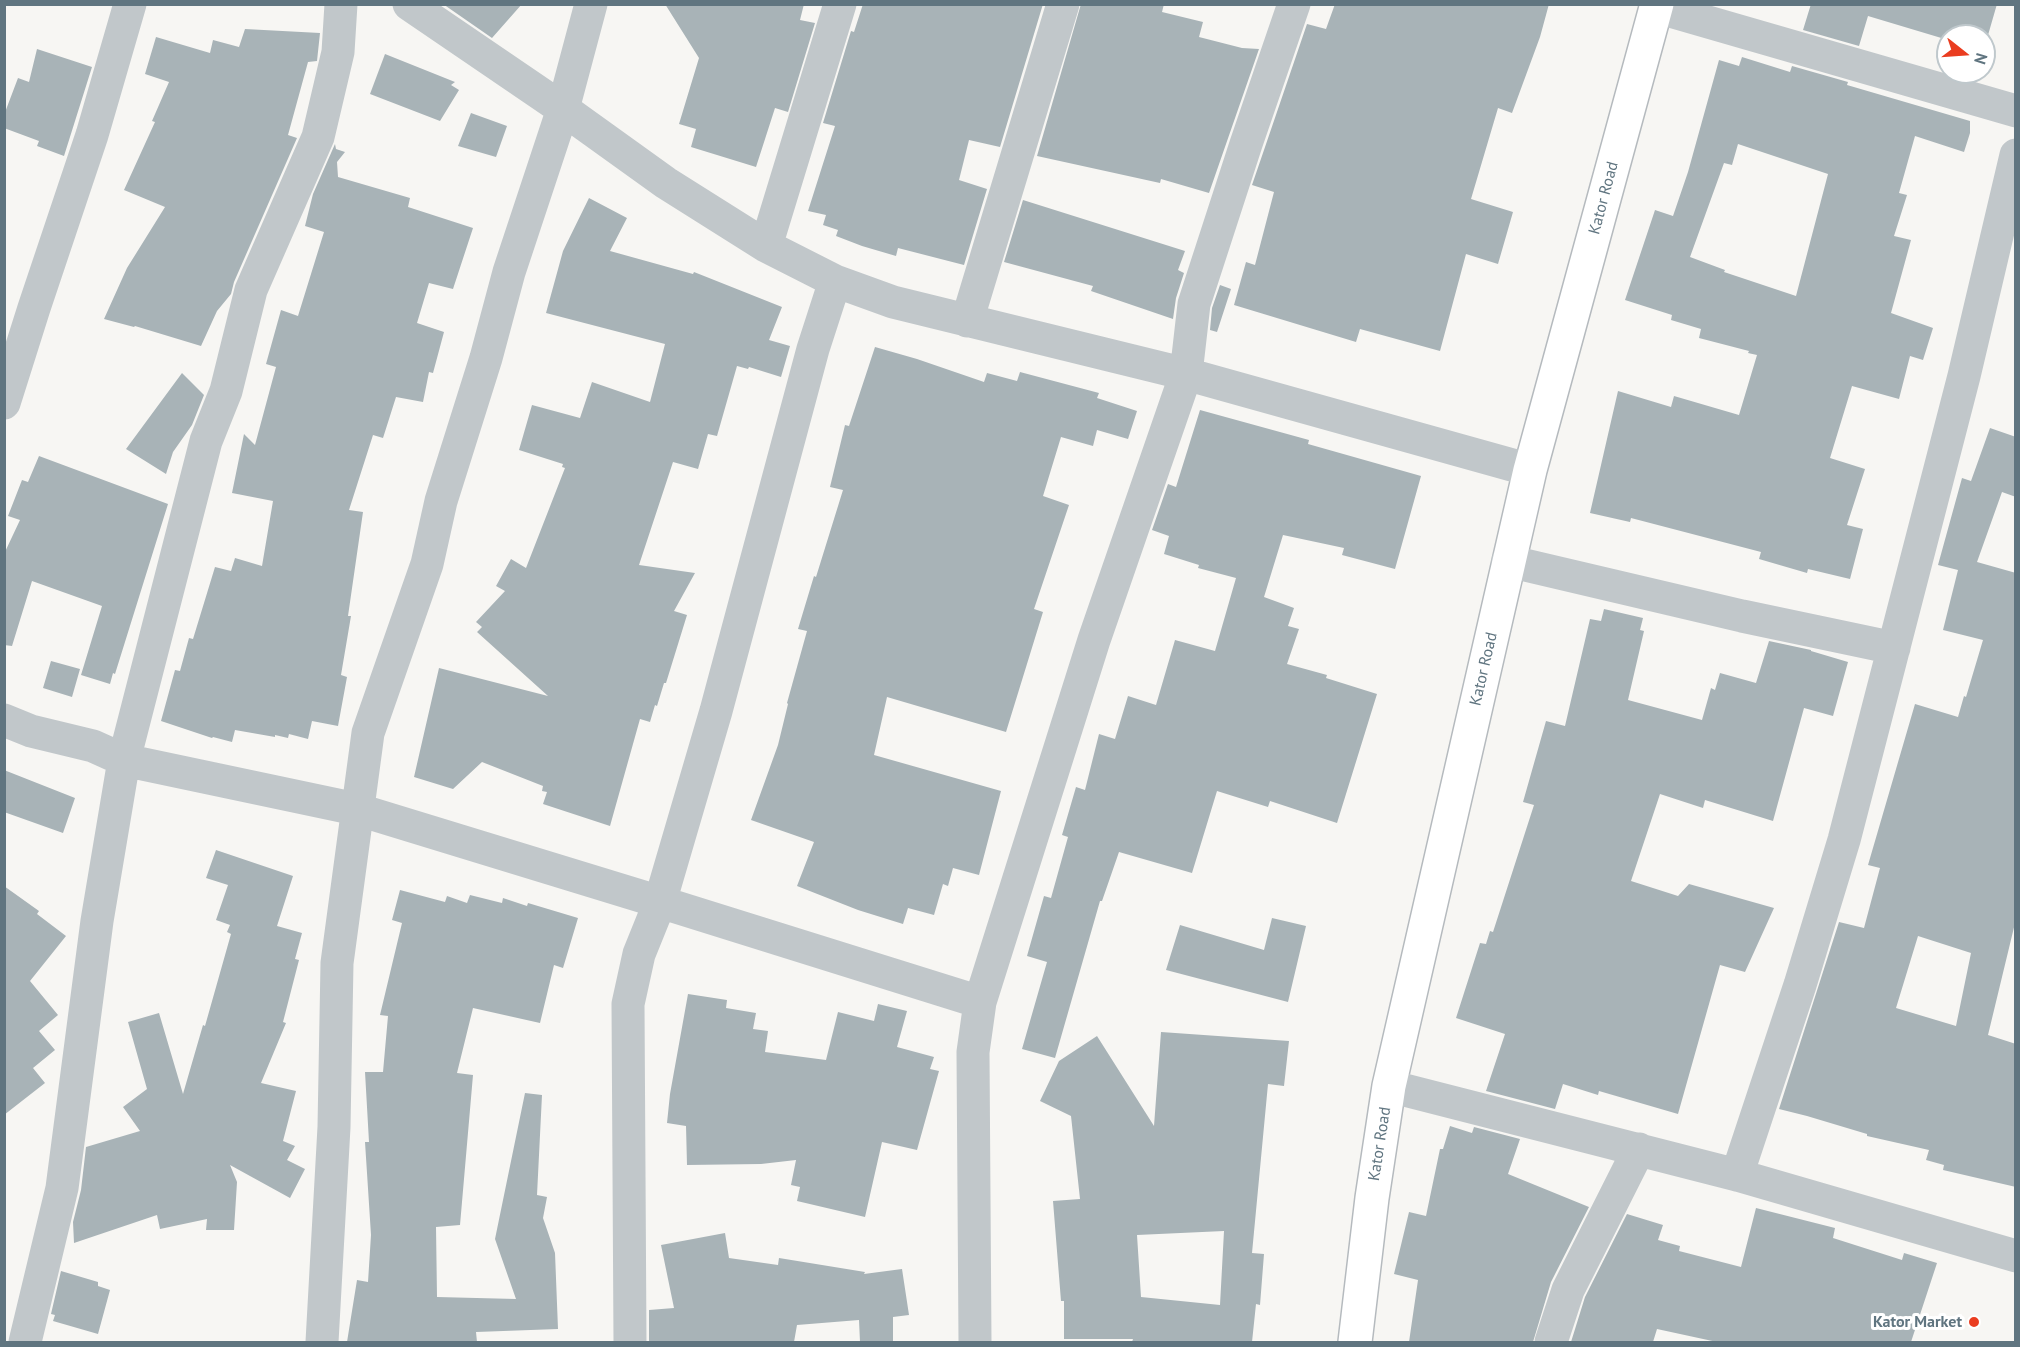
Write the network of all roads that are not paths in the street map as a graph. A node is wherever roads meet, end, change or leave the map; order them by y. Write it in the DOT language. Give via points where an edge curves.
graph roads {
  1 [pos="130,4"];
  2 [pos="341,4"];
  3 [pos="409,4"];
  4 [pos="591,4"];
  5 [pos="840,4"];
  6 [pos="1063,4"];
  7 [pos="1294,4"];
  8 [pos="1656,5"];
  9 [pos="562,109"];
  10 [pos="2016,111"];
  11 [pos="2016,155"];
  12 [pos="766,246"];
  13 [pos="835,281"];
  14 [pos="967,321"];
  15 [pos="1186,374"];
  16 [pos="4,404"];
  17 [pos="1530,470"];
  18 [pos="1508,561"];
  19 [pos="1894,648"];
  20 [pos="4,720"];
  21 [pos="124,760"];
  22 [pos="356,810"];
  23 [pos="660,902"];
  24 [pos="980,1002"];
  25 [pos="1389,1086"];
  26 [pos="1639,1149"];
  27 [pos="1737,1175"];
  28 [pos="2016,1256"];
  29 [pos="25,1342"];
  30 [pos="322,1342"];
  31 [pos="630,1342"];
  32 [pos="975,1342"];
  33 [pos="1355,1342"];
  34 [pos="1551,1342"];
  1 -- 16 [label="street" via="92,135"];
  2 -- 21 [label="street" via="338,52 318,137 251,290 226,391 206,441"];
  3 -- 9 [label="street"];
  4 -- 9 [label="street"];
  5 -- 12 [label="street"];
  6 -- 14 [label="street"];
  7 -- 15 [label="street" via="1194,304"];
  8 -- 10 [label="street"];
  8 -- 17 [label="main road, Kator Road"];
  9 -- 12 [label="street" via="666,183"];
  9 -- 22 [label="street" via="441,501 427,564 368,733"];
  11 -- 19 [label="street"];
  12 -- 13 [label="street"];
  13 -- 14 [label="street" via="893,302"];
  13 -- 23 [label="street"];
  14 -- 15 [label="street"];
  15 -- 17 [label="street"];
  15 -- 24 [label="street" via="1094,640"];
  17 -- 18 [label="main road, Kator Road"];
  18 -- 19 [label="street"];
  18 -- 25 [label="main road, Kator Road"];
  19 -- 27 [label="street" via="1841,851"];
  20 -- 21 [label="street" via="93,746"];
  21 -- 22 [label="street"];
  21 -- 29 [label="street" via="62,1188"];
  22 -- 23 [label="street"];
  22 -- 30 [label="street" via="337,963 334,1127"];
  23 -- 24 [label="street"];
  23 -- 31 [label="street" via="639,954 628,1004"];
  24 -- 32 [label="street" via="973,1052"];
  25 -- 26 [label="street"];
  25 -- 33 [label="main road, Kator Road"];
  26 -- 27 [label="street"];
  26 -- 34 [label="street" via="1568,1290"];
  27 -- 28 [label="street"];
}
